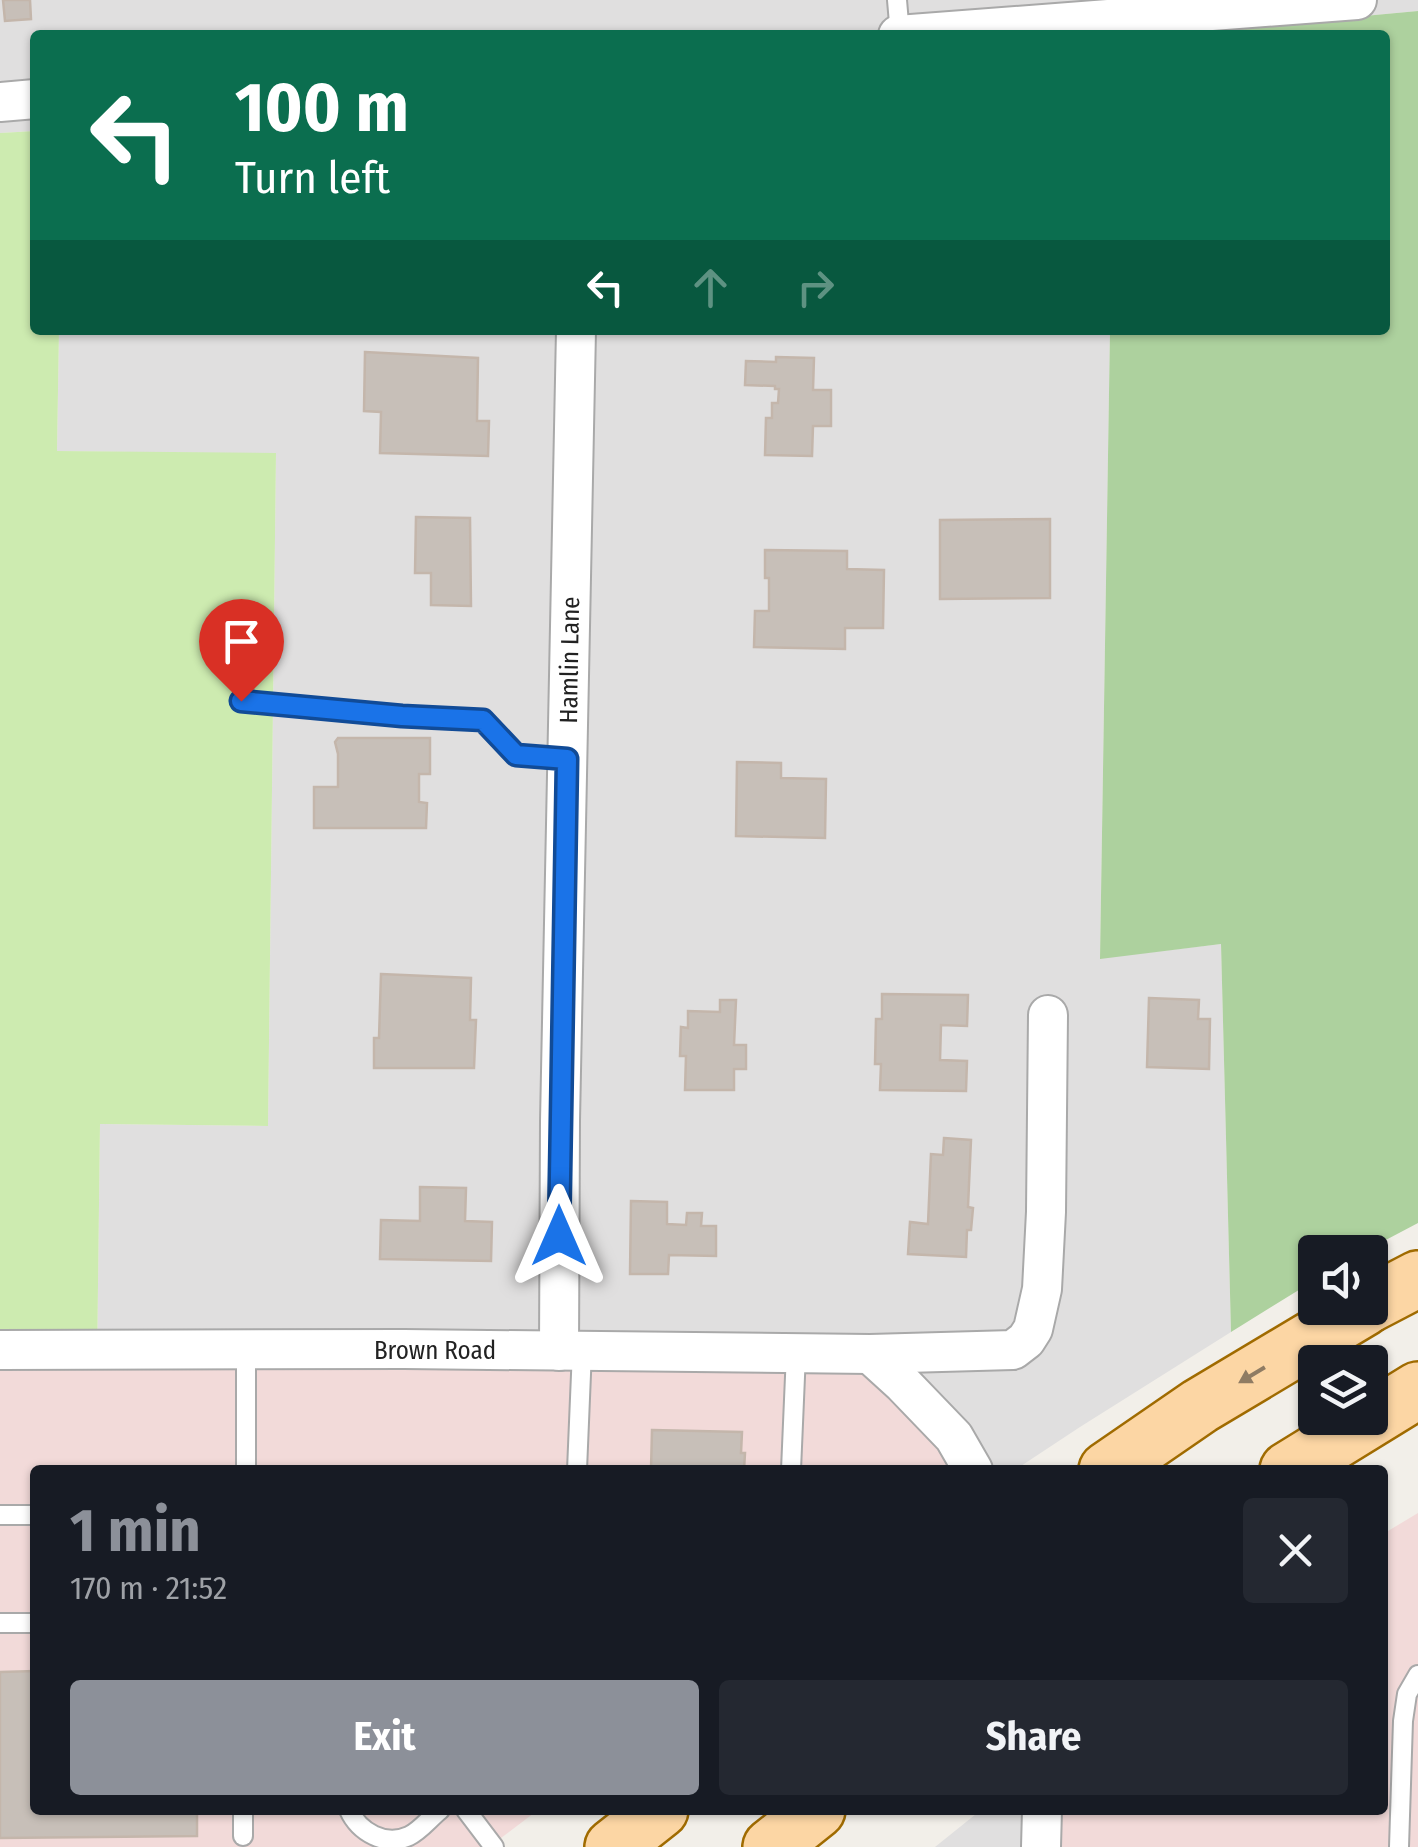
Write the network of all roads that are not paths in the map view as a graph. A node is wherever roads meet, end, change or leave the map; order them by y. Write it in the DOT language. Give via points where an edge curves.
graph roads {
  1 [pos="897,0"];
  2 [pos="1357,0"];
  3 [pos="899,30"];
  4 [pos="964,30"];
  5 [pos="30,99"];
  6 [pos="0,102"];
  7 [pos="576,335"];
  8 [pos="241,701"];
  9 [pos="567,759"];
  10 [pos="1048,1015"];
  11 [pos="1418,1278"];
  12 [pos="1388,1294"];
  13 [pos="1335,1325"];
  14 [pos="0,1350"];
  15 [pos="246,1350"];
  16 [pos="570,1350"];
  17 [pos="796,1353"];
  18 [pos="870,1354"];
  19 [pos="1418,1390"];
  20 [pos="1200,1406"];
  21 [pos="246,1465"];
  22 [pos="577,1465"];
  23 [pos="791,1465"];
  24 [pos="970,1465"];
  25 [pos="1114,1465"];
  26 [pos="1147,1465"];
  27 [pos="1296,1465"];
  28 [pos="0,1516"];
  29 [pos="30,1516"];
  30 [pos="0,1623"];
  31 [pos="30,1623"];
  32 [pos="1418,1674"];
  33 [pos="1410,1742"];
  34 [pos="243,1815"];
  35 [pos="352,1815"];
  36 [pos="434,1815"];
  37 [pos="470,1815"];
  38 [pos="654,1815"];
  39 [pos="812,1815"];
  40 [pos="1042,1815"];
  41 [pos="243,1836"];
  42 [pos="494,1847"];
  43 [pos="613,1847"];
  44 [pos="770,1847"];
  45 [pos="1042,1847"];
  46 [pos="1399,1847"];
  1 -- 3 [label="lane"];
  2 -- 4 [label="street"];
  5 -- 6 [label="street"];
  7 -- 9 [label="street, Hamlin Lane"];
  8 -- 9 [label="lane" via="483,720 516,755"];
  9 -- 16 [label="street, Hamlin Lane" via="560,1103"];
  10 -- 18 [label="street, Brown Road" via="1043,1270 1034,1329 1013,1350"];
  11 -- 12 [label="main road"];
  13 -- 20 [label="main road, one-way"];
  14 -- 15 [label="street, Brown Road"];
  15 -- 16 [label="street, Brown Road"];
  15 -- 21 [label="lane"];
  16 -- 17 [label="street, Brown Road"];
  16 -- 22 [label="lane"];
  17 -- 18 [label="street, Brown Road"];
  17 -- 23 [label="lane"];
  18 -- 24 [label="street" via="954,1437"];
  19 -- 27 [label="main road"];
  20 -- 25 [label="main road"];
  20 -- 26 [label="main road"];
  28 -- 29 [label="lane"];
  30 -- 31 [label="lane"];
  32 -- 33 [label="lane" via="1407,1694"];
  33 -- 46 [label="lane"];
  34 -- 41 [label="lane"];
  35 -- 36 [label="lane" via="361,1829 393,1840"];
  37 -- 42 [label="lane"];
  38 -- 43 [label="main road"];
  39 -- 44 [label="main road"];
  40 -- 45 [label="street"];
}
